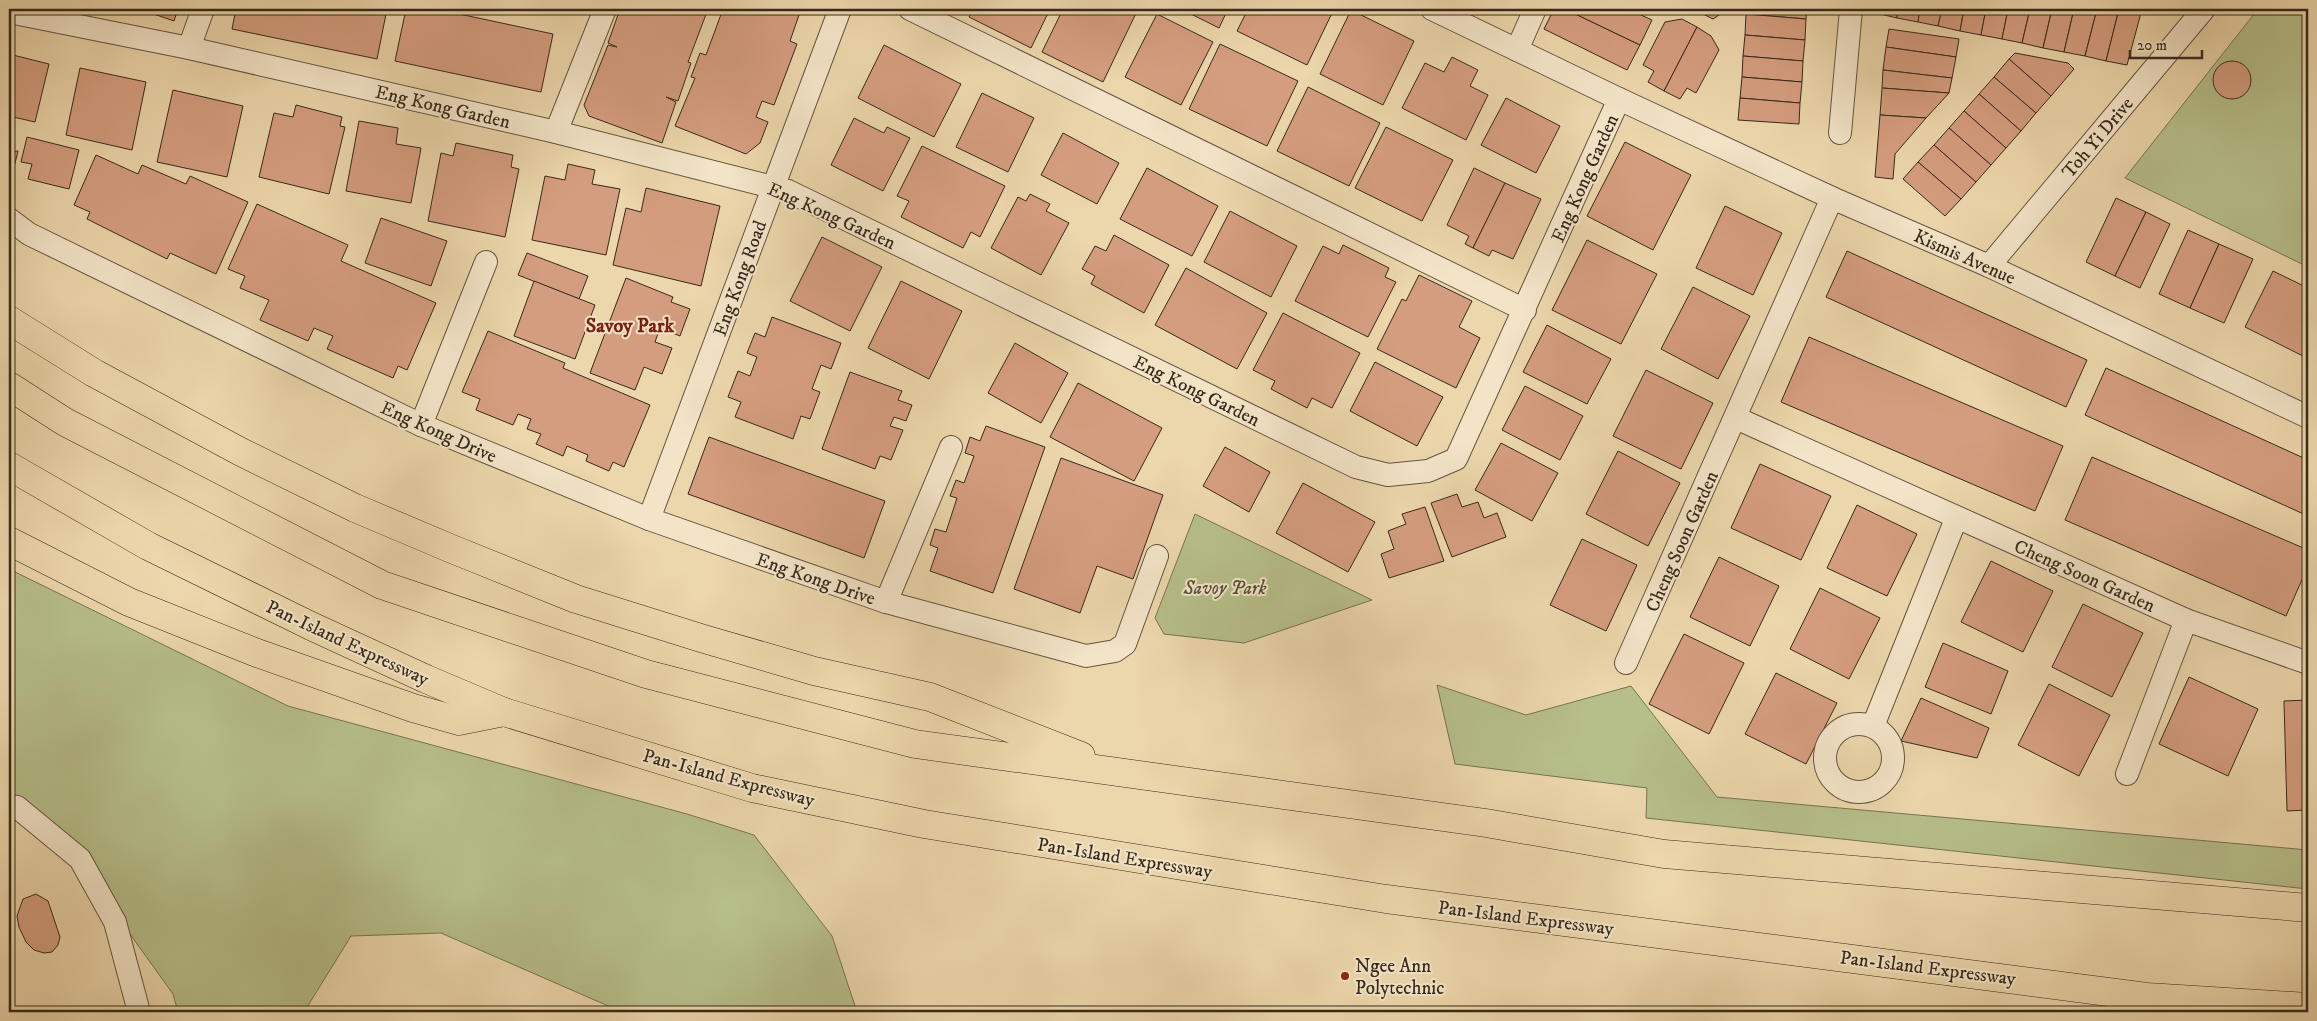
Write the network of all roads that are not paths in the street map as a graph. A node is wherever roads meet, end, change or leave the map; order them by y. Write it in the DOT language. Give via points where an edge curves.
graph roads {
  1 [pos="203,9"];
  2 [pos="606,9"];
  3 [pos="840,9"];
  4 [pos="910,9"];
  5 [pos="1432,9"];
  6 [pos="1535,9"];
  7 [pos="1851,9"];
  8 [pos="2204,9"];
  9 [pos="9,12"];
  10 [pos="189,48"];
  11 [pos="1517,50"];
  12 [pos="1619,100"];
  13 [pos="556,132"];
  14 [pos="1840,133"];
  15 [pos="772,186"];
  16 [pos="1832,198"];
  17 [pos="9,219"];
  18 [pos="486,262"];
  19 [pos="1989,266"];
  20 [pos="1524,310"];
  21 [pos="9,320"];
  22 [pos="9,386"];
  23 [pos="2308,417"];
  24 [pos="1736,418"];
  25 [pos="420,425"];
  26 [pos="951,447"];
  27 [pos="9,466"];
  28 [pos="649,519"];
  29 [pos="1956,519"];
  30 [pos="9,541"];
  31 [pos="1157,556"];
  32 [pos="886,602"];
  33 [pos="2186,620"];
  34 [pos="1626,663"];
  35 [pos="2308,663"];
  36 [pos="504,712"];
  37 [pos="1873,726"];
  38 [pos="1124,772"];
  39 [pos="2127,774"];
  40 [pos="9,806"];
  41 [pos="2308,908"];
  42 [pos="2308,1007"];
  43 [pos="139,1012"];
  1 -- 10 [label="street"];
  2 -- 13 [label="street"];
  3 -- 15 [label="street, Eng Kong Road"];
  4 -- 20 [label="street"];
  5 -- 11 [label="street, Eng Kong Garden"];
  6 -- 11 [label="street"];
  7 -- 14 [label="street"];
  8 -- 19 [label="street, Toh Yi Drive"];
  9 -- 10 [label="street, Eng Kong Garden"];
  10 -- 13 [label="street, Eng Kong Garden"];
  11 -- 12 [label="street, Eng Kong Garden"];
  12 -- 16 [label="street, Kismis Avenue"];
  12 -- 20 [label="street, Eng Kong Garden"];
  13 -- 15 [label="street, Eng Kong Garden"];
  15 -- 20 [label="street, Eng Kong Garden" via="1356,466 1388,475 1428,470 1456,459"];
  15 -- 28 [label="street, Eng Kong Road"];
  16 -- 19 [label="street, Kismis Avenue"];
  16 -- 24 [label="street, Cheng Soon Garden"];
  17 -- 25 [label="street, Eng Kong Drive" via="29,234"];
  18 -- 25 [label="street"];
  19 -- 23 [label="street, Kismis Avenue"];
  21 -- 38 [label="highway" via="94,374 241,452 355,508 452,549 576,599 704,639 814,671 930,697"];
  22 -- 38 [label="highway" via="65,422 382,585 646,674 915,744"];
  24 -- 29 [label="street, Cheng Soon Garden"];
  24 -- 34 [label="street, Cheng Soon Garden"];
  25 -- 28 [label="street, Eng Kong Drive"];
  26 -- 32 [label="street, Eng Kong Drive"];
  27 -- 36 [label="highway, Pan-Island Expressway" via="148,546 311,626"];
  28 -- 32 [label="street, Eng Kong Drive"];
  29 -- 33 [label="street, Cheng Soon Garden"];
  29 -- 37 [label="street"];
  30 -- 36 [label="highway" via="129,602 257,653 412,708 459,721"];
  31 -- 32 [label="street, Eng Kong Drive" via="1125,644 1115,651 1086,656"];
  33 -- 35 [label="street, Cheng Soon Garden"];
  33 -- 39 [label="street"];
  36 -- 42 [label="highway, Pan-Island Expressway" via="752,788 924,824 1386,899 2147,997"];
  38 -- 41 [label="highway" via="1486,823 1664,854"];
  40 -- 43 [label="street" via="16,807 80,859 115,922"];
}
